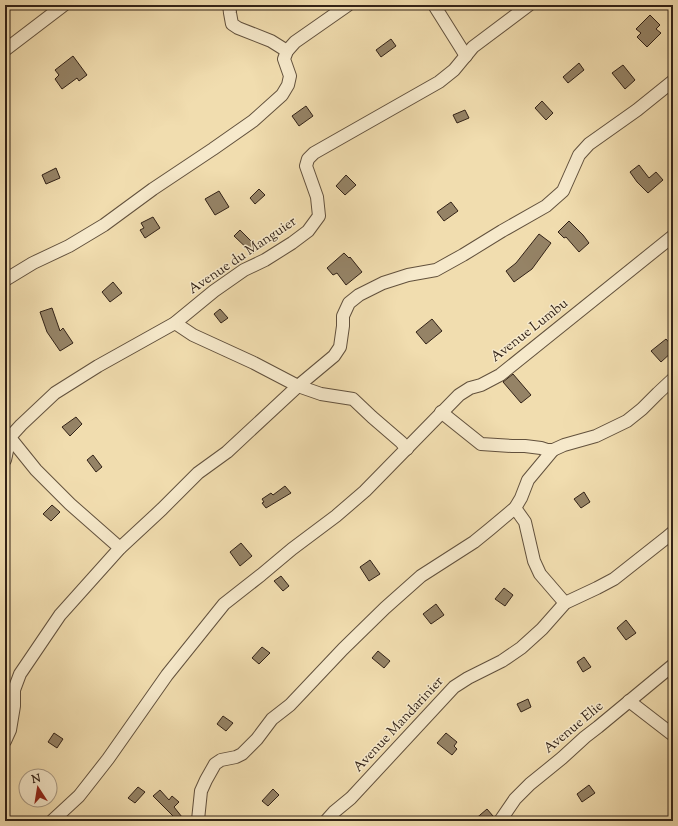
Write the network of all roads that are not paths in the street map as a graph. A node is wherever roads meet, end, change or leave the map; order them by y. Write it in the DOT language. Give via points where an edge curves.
graph roads {
  1 [pos="64,5"];
  2 [pos="229,5"];
  3 [pos="348,5"];
  4 [pos="434,5"];
  5 [pos="529,5"];
  6 [pos="5,50"];
  7 [pos="286,50"];
  8 [pos="466,56"];
  9 [pos="673,81"];
  10 [pos="673,236"];
  11 [pos="5,280"];
  12 [pos="175,323"];
  13 [pos="673,379"];
  14 [pos="298,386"];
  15 [pos="441,412"];
  16 [pos="7,434"];
  17 [pos="407,449"];
  18 [pos="553,450"];
  19 [pos="5,460"];
  20 [pos="515,508"];
  21 [pos="673,532"];
  22 [pos="120,548"];
  23 [pos="565,603"];
  24 [pos="673,665"];
  25 [pos="629,701"];
  26 [pos="673,735"];
  27 [pos="5,741"];
  28 [pos="52,821"];
  29 [pos="196,821"];
  30 [pos="326,821"];
  31 [pos="500,821"];
  1 -- 6 [label="street"];
  2 -- 7 [label="street" via="232,24"];
  3 -- 7 [label="street"];
  4 -- 8 [label="street"];
  5 -- 8 [label="street, Avenue du Manguier"];
  7 -- 11 [label="street" via="284,60 290,76 288,85 282,95 253,121 104,225"];
  8 -- 12 [label="street, Avenue du Manguier" via="439,82 314,153 306,166 317,197 319,216 308,231 265,260 244,270"];
  9 -- 14 [label="street" via="589,144 579,155 563,191 546,206 436,270 383,283 349,303 343,316 340,347 334,356"];
  10 -- 15 [label="street, Avenue Lumbu" via="500,375 470,388"];
  12 -- 14 [label="street" via="193,335"];
  12 -- 16 [label="street, Avenue du Manguier" via="55,393 21,425"];
  13 -- 18 [label="street" via="627,420 596,436"];
  14 -- 17 [label="street" via="321,394 353,399"];
  14 -- 22 [label="street" via="227,452 198,473"];
  15 -- 17 [label="street, Avenue Lumbu"];
  15 -- 18 [label="street" via="481,444"];
  16 -- 19 [label="street"];
  16 -- 22 [label="street" via="42,476"];
  17 -- 28 [label="street, Avenue Lumbu" via="366,492 224,604 167,675 79,796"];
  18 -- 20 [label="street" via="528,480"];
  20 -- 23 [label="street" via="525,522 534,561 540,574"];
  20 -- 29 [label="street" via="474,542 421,576 343,649 290,705 272,718 242,754 216,764 201,791"];
  21 -- 23 [label="street, Avenue Mandarinier" via="614,579"];
  22 -- 27 [label="street" via="60,615 20,674 14,690 10,730"];
  23 -- 30 [label="street, Avenue Mandarinier" via="521,648 454,687 351,798"];
  24 -- 25 [label="street, Avenue Elie"];
  25 -- 26 [label="street"];
  25 -- 31 [label="street, Avenue Elie" via="530,784 515,799"];
}
